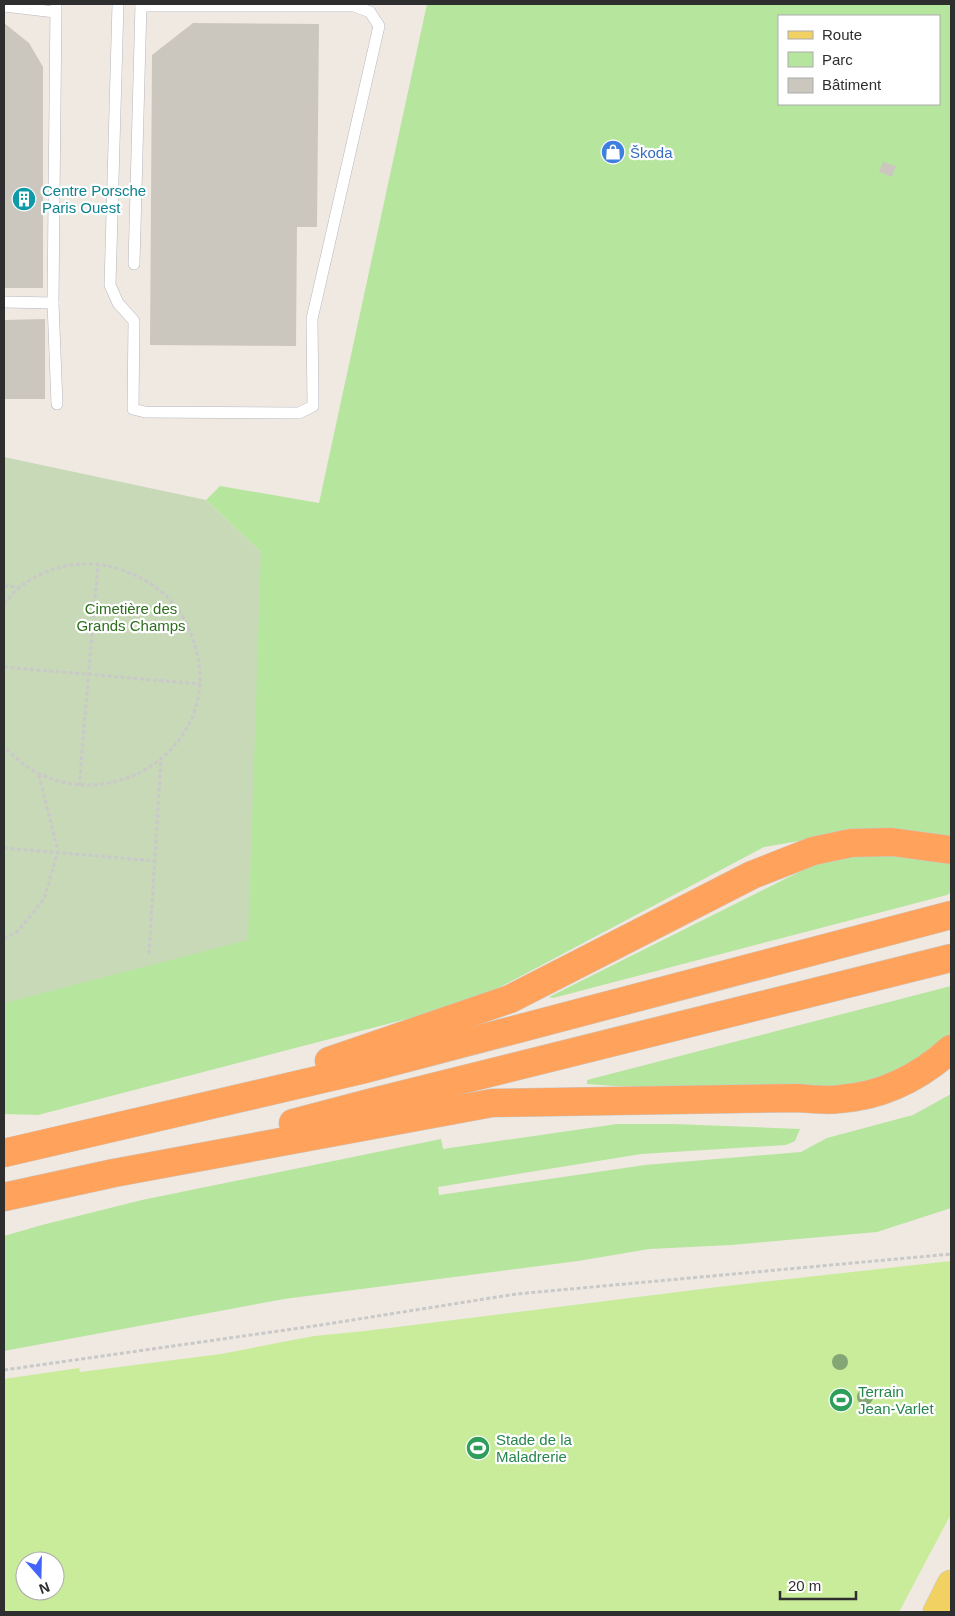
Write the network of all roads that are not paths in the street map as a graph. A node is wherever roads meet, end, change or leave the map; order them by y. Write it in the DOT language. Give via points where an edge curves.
graph roads {
  1 [pos="118,4"];
  2 [pos="141,5"];
  3 [pos="4,6"];
  4 [pos="56,8"];
  5 [pos="134,264"];
  6 [pos="4,302"];
  7 [pos="53,303"];
  8 [pos="57,404"];
  9 [pos="951,850"];
  10 [pos="951,915"];
  11 [pos="951,958"];
  12 [pos="951,1049"];
  13 [pos="103,1131"];
  14 [pos="4,1153"];
  15 [pos="114,1173"];
  16 [pos="4,1197"];
  17 [pos="951,1584"];
  18 [pos="937,1612"];
  1 -- 2 [label="lane" via="110,285 118,303 134,321 133,409 145,412 299,413 313,406 312,319 379,26 370,12 354,6"];
  2 -- 5 [label="lane"];
  3 -- 4 [label="lane"];
  4 -- 7 [label="lane"];
  6 -- 7 [label="lane"];
  7 -- 8 [label="lane"];
  9 -- 13 [label="highway" via="892,842 851,843 813,851 752,875 510,999 363,1050"];
  10 -- 13 [label="highway" via="366,1070"];
  11 -- 15 [label="highway" via="373,1102"];
  12 -- 15 [label="highway" via="902,1083 868,1096 838,1100 777,1098 492,1103"];
  13 -- 14 [label="highway"];
  15 -- 16 [label="highway"];
  17 -- 18 [label="main road"];
}
